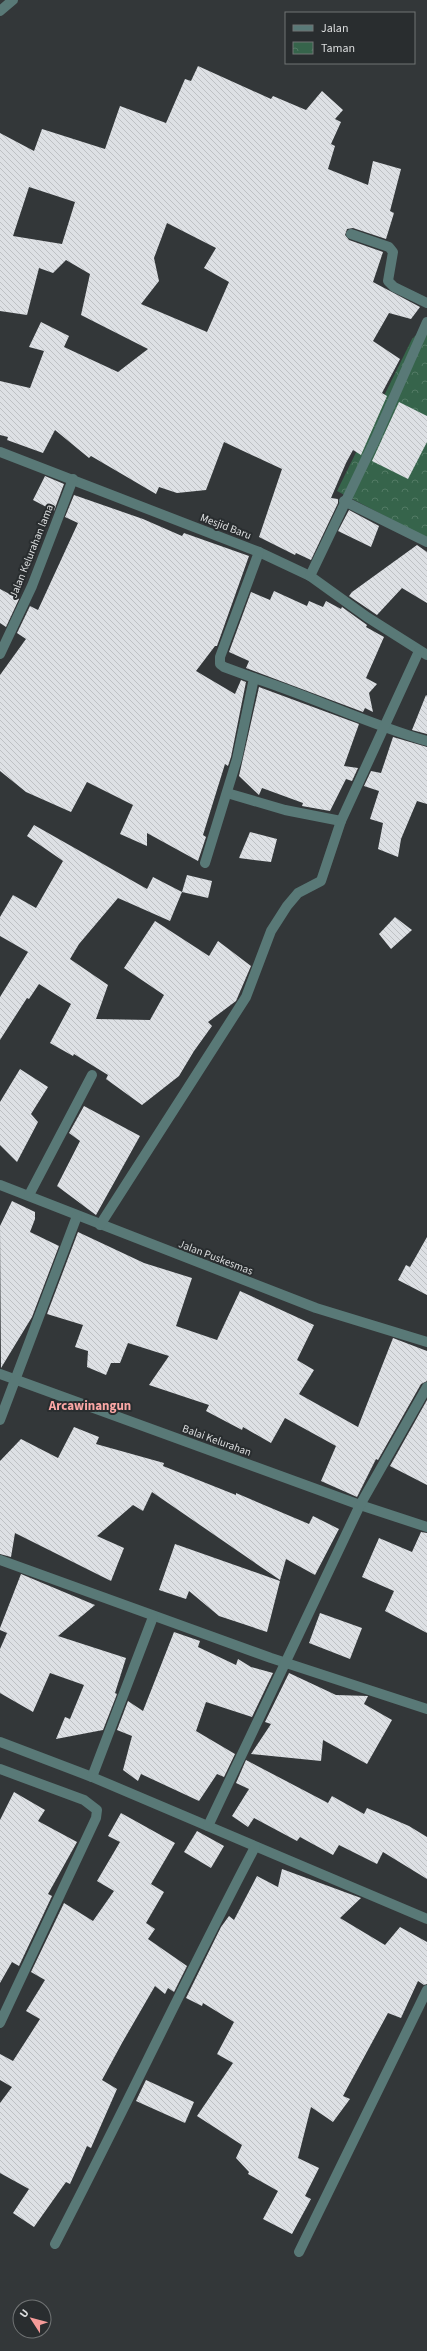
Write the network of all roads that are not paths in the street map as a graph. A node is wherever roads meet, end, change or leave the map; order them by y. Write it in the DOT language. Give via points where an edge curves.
graph roads {
  1 [pos="13,0"];
  2 [pos="0,11"];
  3 [pos="351,234"];
  4 [pos="427,303"];
  5 [pos="427,322"];
  6 [pos="0,452"];
  7 [pos="73,479"];
  8 [pos="344,501"];
  9 [pos="427,542"];
  10 [pos="259,552"];
  11 [pos="310,576"];
  12 [pos="423,653"];
  13 [pos="0,654"];
  14 [pos="254,678"];
  15 [pos="384,728"];
  16 [pos="427,741"];
  17 [pos="227,793"];
  18 [pos="341,821"];
  19 [pos="205,863"];
  20 [pos="92,1075"];
  21 [pos="0,1185"];
  22 [pos="29,1195"];
  23 [pos="77,1216"];
  24 [pos="100,1225"];
  25 [pos="427,1342"];
  26 [pos="0,1374"];
  27 [pos="16,1379"];
  28 [pos="427,1387"];
  29 [pos="0,1420"];
  30 [pos="360,1505"];
  31 [pos="427,1527"];
  32 [pos="0,1560"];
  33 [pos="153,1617"];
  34 [pos="285,1662"];
  35 [pos="427,1709"];
  36 [pos="0,1742"];
  37 [pos="0,1769"];
  38 [pos="92,1777"];
  39 [pos="208,1826"];
  40 [pos="254,1847"];
  41 [pos="427,1919"];
  42 [pos="427,1990"];
  43 [pos="0,2023"];
  44 [pos="55,2244"];
  45 [pos="299,2252"];
  1 -- 2 [label="street"];
  3 -- 4 [label="street" via="389,247 393,252 388,281 394,287"];
  5 -- 8 [label="street" via="375,440"];
  6 -- 7 [label="street, Mesjid Baru"];
  7 -- 10 [label="street, Mesjid Baru"];
  7 -- 13 [label="street, Jalan Kelurahan lama" via="32,586"];
  8 -- 9 [label="street"];
  8 -- 11 [label="street"];
  10 -- 11 [label="street, Mesjid Baru"];
  10 -- 14 [label="street" via="219,661 224,667"];
  11 -- 12 [label="street, Mesjid Baru"];
  12 -- 15 [label="street"];
  14 -- 15 [label="street" via="295,691"];
  14 -- 17 [label="street"];
  15 -- 16 [label="street"];
  15 -- 18 [label="street"];
  17 -- 18 [label="street" via="285,810"];
  17 -- 19 [label="street"];
  18 -- 24 [label="street" via="321,881 298,894 287,906 271,931 246,997"];
  20 -- 22 [label="street"];
  21 -- 22 [label="street, Jalan Puskesmas"];
  22 -- 23 [label="street, Jalan Puskesmas"];
  23 -- 24 [label="street, Jalan Puskesmas"];
  23 -- 27 [label="street"];
  24 -- 25 [label="street, Jalan Puskesmas" via="316,1308"];
  26 -- 27 [label="street, Balai Kelurahan"];
  27 -- 29 [label="street"];
  27 -- 30 [label="street, Balai Kelurahan"];
  28 -- 30 [label="street"];
  30 -- 31 [label="street, Balai Kelurahan"];
  30 -- 34 [label="street"];
  32 -- 33 [label="street"];
  33 -- 34 [label="street"];
  33 -- 38 [label="street"];
  34 -- 35 [label="street"];
  34 -- 39 [label="street"];
  36 -- 38 [label="street"];
  37 -- 43 [label="street" via="84,1800 96,1810 96,1818"];
  38 -- 39 [label="street"];
  39 -- 40 [label="street"];
  40 -- 41 [label="street"];
  40 -- 44 [label="street" via="203,1946 130,2099"];
  42 -- 45 [label="street"];
}
